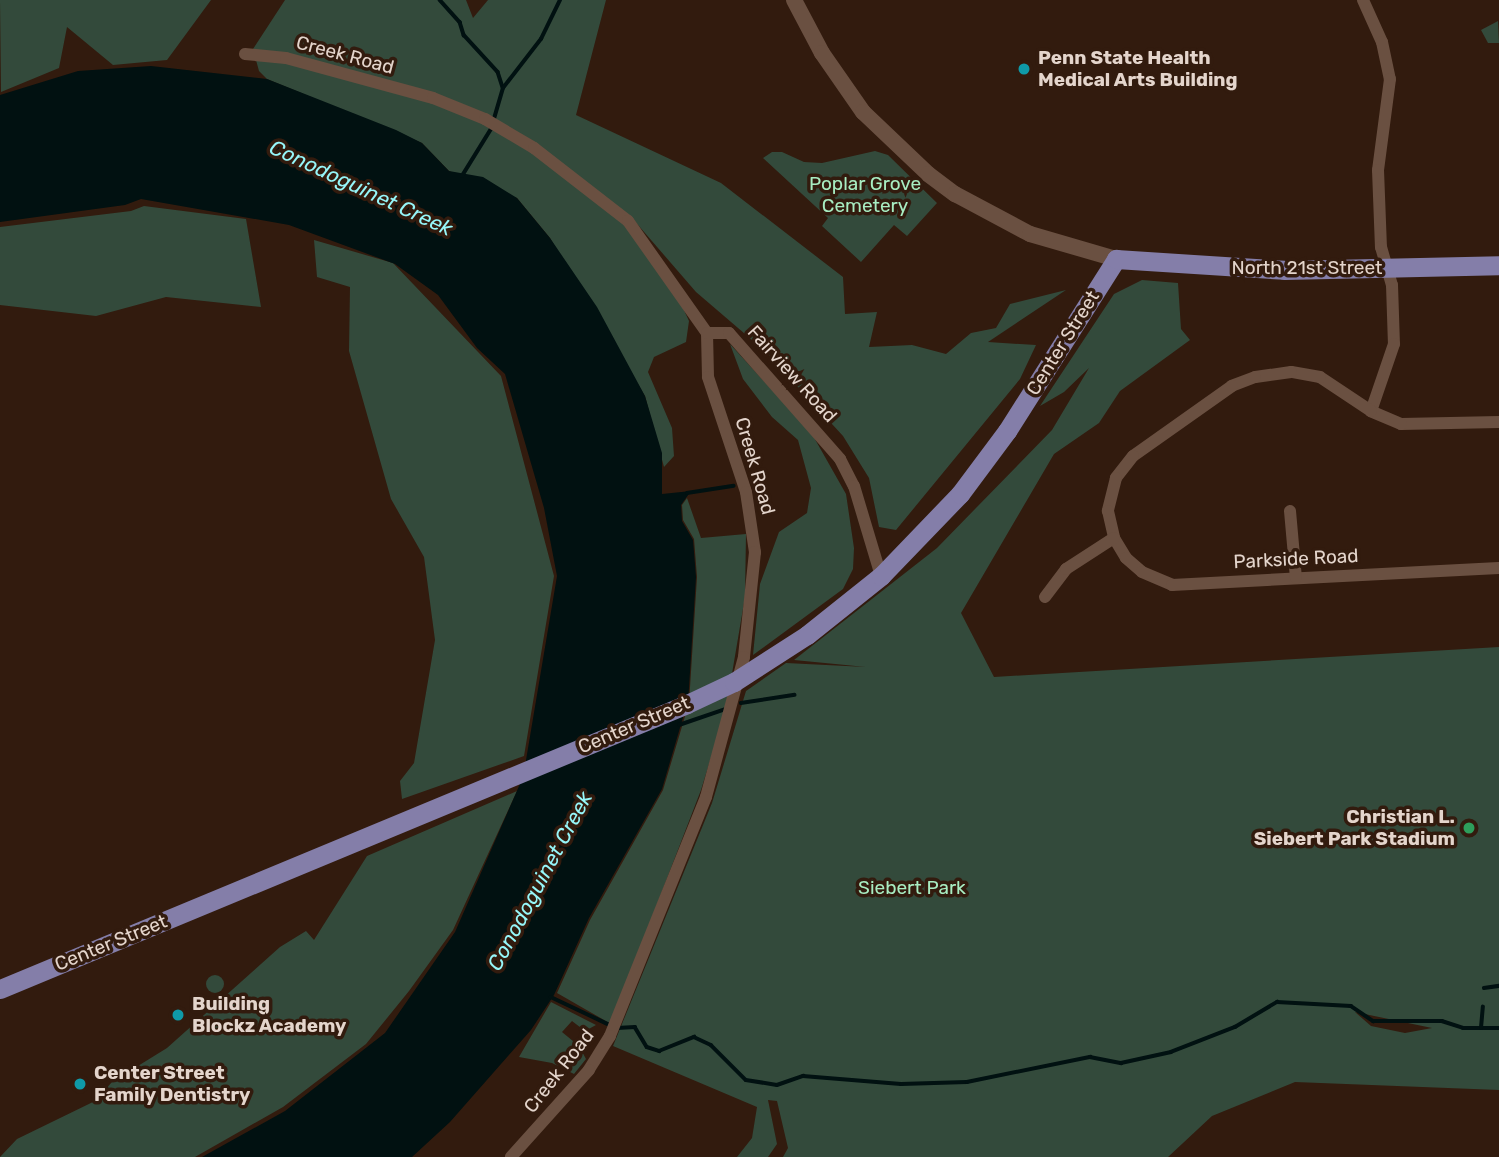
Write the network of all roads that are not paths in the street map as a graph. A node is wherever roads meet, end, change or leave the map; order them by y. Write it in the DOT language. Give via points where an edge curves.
graph roads {
  1 [pos="794,0"];
  2 [pos="1363,0"];
  3 [pos="244,54"];
  4 [pos="1116,259"];
  5 [pos="1499,265"];
  6 [pos="1388,268"];
  7 [pos="707,333"];
  8 [pos="1371,411"];
  9 [pos="1499,422"];
  10 [pos="1290,512"];
  11 [pos="1114,538"];
  12 [pos="1499,568"];
  13 [pos="881,576"];
  14 [pos="1296,578"];
  15 [pos="1045,597"];
  16 [pos="0,989"];
  17 [pos="510,1157"];
  1 -- 4 [label="street" via="822,54 863,112 928,174 955,194 1030,233"];
  2 -- 6 [label="street" via="1382,42 1390,79 1378,170 1381,247"];
  3 -- 7 [label="street, Creek Road" via="286,58 433,98 485,119 534,148 628,221"];
  4 -- 6 [label="main road, North 21st Street" via="1231,269"];
  4 -- 13 [label="main road, Center Street" via="985,463 934,524"];
  5 -- 6 [label="main road, North 21st Street"];
  6 -- 8 [label="street" via="1392,353"];
  7 -- 13 [label="street, Fairview Road" via="729,333 840,459 854,486"];
  7 -- 17 [label="street, Creek Road" via="708,377 746,492 753,528 753,582 744,657 706,797 610,1036 589,1070"];
  8 -- 9 [label="street" via="1414,426"];
  8 -- 11 [label="street" via="1332,383 1307,374 1279,372 1244,380 1152,441 1124,466 1109,502"];
  10 -- 14 [label="street"];
  11 -- 14 [label="street, Parkside Road" via="1135,568 1172,585"];
  11 -- 15 [label="street" via="1066,569"];
  12 -- 14 [label="street, Parkside Road"];
  13 -- 16 [label="main road, Center Street" via="807,635 734,682"];
}
